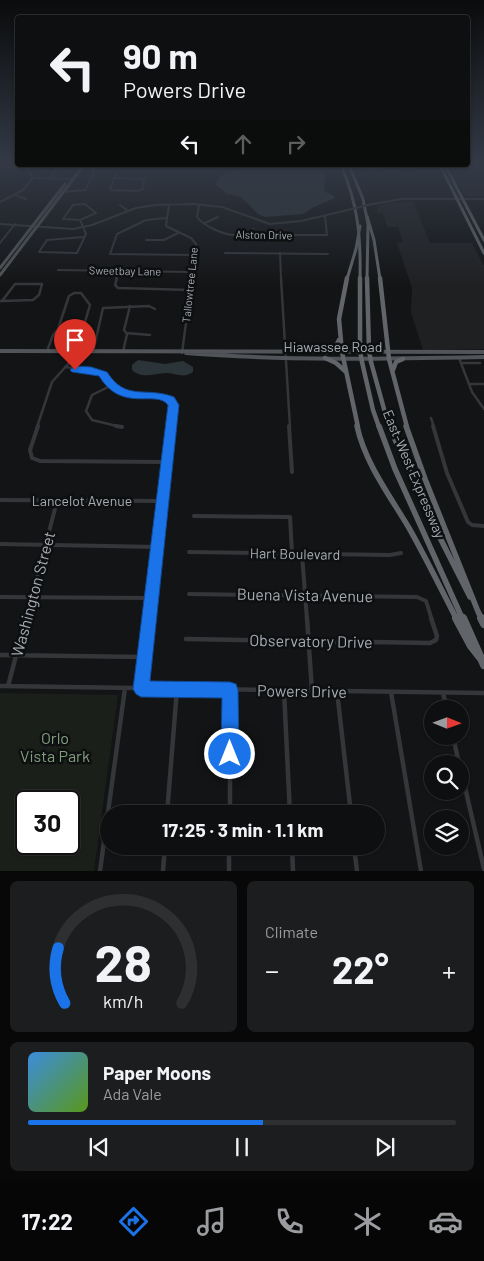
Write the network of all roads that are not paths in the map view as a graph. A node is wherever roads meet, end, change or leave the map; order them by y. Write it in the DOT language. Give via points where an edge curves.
graph roads {
  1 [pos="169,205"];
  2 [pos="199,205"];
  3 [pos="50,206"];
  4 [pos="74,206"];
  5 [pos="87,206"];
  6 [pos="121,206"];
  7 [pos="147,206"];
  8 [pos="204,206"];
  9 [pos="355,206"];
  10 [pos="364,206"];
  11 [pos="365,206"];
  12 [pos="460,206"];
  13 [pos="466,206"];
  14 [pos="128,210"];
  15 [pos="324,216"];
  16 [pos="367,216"];
  17 [pos="218,217"];
  18 [pos="166,218"];
  19 [pos="80,220"];
  20 [pos="205,223"];
  21 [pos="0,224"];
  22 [pos="15,224"];
  23 [pos="360,226"];
  24 [pos="34,227"];
  25 [pos="84,227"];
  26 [pos="253,228"];
  27 [pos="179,233"];
  28 [pos="253,236"];
  29 [pos="84,237"];
  30 [pos="0,238"];
  31 [pos="4,238"];
  32 [pos="146,240"];
  33 [pos="484,240"];
  34 [pos="0,243"];
  35 [pos="482,244"];
  36 [pos="225,253"];
  37 [pos="280,253"];
  38 [pos="484,253"];
  39 [pos="328,254"];
  40 [pos="194,255"];
  41 [pos="0,268"];
  42 [pos="58,270"];
  43 [pos="118,271"];
  44 [pos="192,272"];
  45 [pos="0,275"];
  46 [pos="191,290"];
  47 [pos="1,300"];
  48 [pos="130,306"];
  49 [pos="155,309"];
  50 [pos="126,333"];
  51 [pos="339,334"];
  52 [pos="150,335"];
  53 [pos="0,351"];
  54 [pos="47,351"];
  55 [pos="74,352"];
  56 [pos="93,352"];
  57 [pos="122,352"];
  58 [pos="182,352"];
  59 [pos="286,352"];
  60 [pos="326,352"];
  61 [pos="342,352"];
  62 [pos="389,352"];
  63 [pos="484,352"];
  64 [pos="484,357"];
  65 [pos="286,358"];
  66 [pos="325,358"];
  67 [pos="343,358"];
  68 [pos="459,358"];
  69 [pos="389,359"];
  70 [pos="403,359"];
  71 [pos="461,363"];
  72 [pos="480,363"];
  73 [pos="65,367"];
  74 [pos="345,372"];
  75 [pos="393,373"];
  76 [pos="469,384"];
  77 [pos="484,384"];
  78 [pos="110,386"];
  79 [pos="484,409"];
  80 [pos="431,418"];
  81 [pos="122,427"];
  82 [pos="167,462"];
  83 [pos="292,472"];
  84 [pos="0,500"];
  85 [pos="57,501"];
  86 [pos="163,501"];
  87 [pos="194,516"];
  88 [pos="483,526"];
  89 [pos="0,544"];
  90 [pos="47,544"];
  91 [pos="158,547"];
  92 [pos="189,552"];
  93 [pos="292,553"];
  94 [pos="400,553"];
  95 [pos="302,554"];
  96 [pos="189,594"];
  97 [pos="305,595"];
  98 [pos="0,597"];
  99 [pos="33,598"];
  100 [pos="151,598"];
  101 [pos="479,614"];
  102 [pos="484,624"];
  103 [pos="186,639"];
  104 [pos="436,640"];
  105 [pos="308,641"];
  106 [pos="0,655"];
  107 [pos="16,655"];
  108 [pos="145,657"];
  109 [pos="483,663"];
  110 [pos="0,686"];
  111 [pos="8,686"];
  112 [pos="125,688"];
  113 [pos="141,689"];
  114 [pos="177,689"];
  115 [pos="230,690"];
  116 [pos="284,691"];
  117 [pos="312,691"];
  118 [pos="337,691"];
  119 [pos="390,692"];
  120 [pos="443,693"];
  121 [pos="484,693"];
  122 [pos="445,700"];
  123 [pos="469,800"];
  124 [pos="169,805"];
  125 [pos="230,805"];
  126 [pos="290,805"];
  127 [pos="350,805"];
  128 [pos="164,855"];
  129 [pos="229,855"];
  130 [pos="292,855"];
  131 [pos="355,855"];
  132 [pos="482,855"];
  133 [pos="484,869"];
  134 [pos="100,871"];
  135 [pos="163,871"];
  136 [pos="229,871"];
  137 [pos="293,871"];
  138 [pos="357,871"];
  139 [pos="421,871"];
  1 -- 18 [label="street"];
  2 -- 20 [label="street" via="197,217"];
  3 -- 24 [label="main road"];
  4 -- 19 [label="street" via="63,218 66,221"];
  5 -- 19 [label="street" via="96,213"];
  6 -- 14 [label="street"];
  7 -- 14 [label="street"];
  8 -- 15 [label="street" via="231,209 268,224"];
  9 -- 23 [label="highway, East-West Expressway"];
  10 -- 16 [label="highway, East-West Expressway"];
  11 -- 15 [label="street, bridge"];
  12 -- 35 [label="highway"];
  13 -- 33 [label="highway"];
  14 -- 25 [label="street"];
  15 -- 28 [label="street, Alston Drive" via="327,235"];
  16 -- 62 [label="highway" via="372,229"];
  16 -- 101 [label="highway, East-West Expressway, bridge" via="367,327 371,362 390,429"];
  17 -- 20 [label="street"];
  18 -- 27 [label="street, Tallowtree Lane" via="166,226"];
  18 -- 40 [label="street" via="146,220 117,234 110,254"];
  19 -- 25 [label="street"];
  20 -- 28 [label="street, Alston Drive" via="230,235"];
  21 -- 22 [label="street"];
  22 -- 24 [label="street"];
  22 -- 31 [label="street"];
  23 -- 51 [label="highway" via="339,311"];
  23 -- 109 [label="highway, East-West Expressway, bridge" via="358,330 373,410 388,451"];
  24 -- 25 [label="street"];
  24 -- 41 [label="main road"];
  24 -- 45 [label="main road"];
  25 -- 29 [label="street"];
  26 -- 28 [label="street"];
  27 -- 32 [label="street" via="164,240"];
  27 -- 40 [label="street, Tallowtree Lane" via="195,241"];
  29 -- 29 [label="street" via="77,253 39,252 47,240"];
  30 -- 31 [label="street"];
  31 -- 34 [label="street"];
  35 -- 38 [label="highway"];
  36 -- 37 [label="street"];
  37 -- 39 [label="street"];
  37 -- 59 [label="street"];
  40 -- 44 [label="street, Tallowtree Lane"];
  42 -- 43 [label="street, Sweetbay Lane"];
  43 -- 44 [label="street, Sweetbay Lane"];
  43 -- 46 [label="street" via="114,284 118,288"];
  44 -- 46 [label="street, Tallowtree Lane"];
  46 -- 58 [label="street, Tallowtree Lane"];
  47 -- 47 [label="street" via="34,300 42,284 15,284"];
  48 -- 49 [label="street"];
  48 -- 50 [label="street"];
  48 -- 56 [label="street" via="103,308"];
  50 -- 52 [label="street"];
  50 -- 57 [label="street"];
  51 -- 60 [label="highway" via="337,346"];
  51 -- 61 [label="highway"];
  53 -- 54 [label="main road, Hiawassee Road"];
  54 -- 55 [label="main road, Hiawassee Road"];
  54 -- 55 [label="street" via="69,296 79,292 90,306"];
  55 -- 56 [label="main road, Hiawassee Road"];
  55 -- 73 [label="street"];
  56 -- 57 [label="main road, Hiawassee Road"];
  57 -- 58 [label="main road, Hiawassee Road"];
  58 -- 59 [label="main road, Hiawassee Road"];
  58 -- 65 [label="main road, Hiawassee Road"];
  59 -- 60 [label="main road, Hiawassee Road"];
  59 -- 65 [label="street"];
  60 -- 61 [label="main road, Hiawassee Road"];
  61 -- 62 [label="main road, Hiawassee Road"];
  61 -- 67 [label="highway"];
  62 -- 63 [label="main road, Hiawassee Road"];
  62 -- 69 [label="highway"];
  64 -- 68 [label="main road, Hiawassee Road"];
  65 -- 66 [label="main road, Hiawassee Road"];
  65 -- 83 [label="street"];
  66 -- 67 [label="main road, Hiawassee Road"];
  66 -- 74 [label="highway"];
  67 -- 69 [label="main road, Hiawassee Road"];
  67 -- 74 [label="highway"];
  68 -- 70 [label="main road, Hiawassee Road"];
  68 -- 71 [label="street"];
  69 -- 70 [label="main road, Hiawassee Road"];
  69 -- 75 [label="highway"];
  70 -- 75 [label="highway" via="396,362"];
  71 -- 72 [label="street"];
  71 -- 76 [label="street"];
  73 -- 78 [label="street" via="96,371 106,376"];
  73 -- 82 [label="street" via="52,382 30,450 32,458 40,461"];
  74 -- 109 [label="highway" via="364,448"];
  75 -- 101 [label="highway" via="420,465"];
  76 -- 77 [label="street"];
  76 -- 79 [label="street"];
  78 -- 81 [label="street" via="92,395 86,411 92,420"];
  78 -- 82 [label="street" via="126,394 162,396 174,405"];
  80 -- 88 [label="street" via="454,491 468,522"];
  82 -- 86 [label="street"];
  84 -- 85 [label="street, Lancelot Avenue"];
  85 -- 86 [label="street, Lancelot Avenue"];
  85 -- 90 [label="street, Washington Street"];
  86 -- 91 [label="street"];
  87 -- 93 [label="street" via="290,517"];
  89 -- 90 [label="street"];
  90 -- 91 [label="street"];
  90 -- 99 [label="street, Washington Street"];
  91 -- 100 [label="street"];
  92 -- 93 [label="street, Hart Boulevard"];
  93 -- 95 [label="street, Hart Boulevard"];
  94 -- 95 [label="street, Hart Boulevard"];
  95 -- 97 [label="street"];
  96 -- 97 [label="street, Buena Vista Avenue"];
  97 -- 104 [label="street, Buena Vista Avenue" via="421,598 427,604"];
  97 -- 105 [label="street"];
  98 -- 99 [label="street"];
  99 -- 100 [label="street"];
  99 -- 107 [label="street, Washington Street"];
  100 -- 108 [label="street"];
  101 -- 102 [label="highway, East-West Expressway"];
  103 -- 105 [label="street, Observatory Drive"];
  104 -- 105 [label="street, Observatory Drive" via="430,643"];
  105 -- 117 [label="street"];
  106 -- 107 [label="street"];
  107 -- 108 [label="street"];
  107 -- 111 [label="street, Washington Street"];
  108 -- 113 [label="street"];
  110 -- 111 [label="street, Powers Drive"];
  111 -- 112 [label="street, Powers Drive"];
  112 -- 113 [label="street, Powers Drive"];
  112 -- 134 [label="street"];
  113 -- 114 [label="street, Powers Drive"];
  114 -- 115 [label="street, Powers Drive"];
  114 -- 124 [label="street"];
  115 -- 116 [label="street, Powers Drive"];
  115 -- 125 [label="street"];
  116 -- 117 [label="street, Powers Drive"];
  116 -- 126 [label="street"];
  117 -- 118 [label="street, Powers Drive"];
  118 -- 119 [label="street, Powers Drive"];
  118 -- 127 [label="street"];
  119 -- 120 [label="street, Powers Drive"];
  119 -- 139 [label="street"];
  120 -- 121 [label="street, Powers Drive"];
  120 -- 122 [label="street"];
  123 -- 132 [label="street"];
  128 -- 135 [label="street"];
  129 -- 136 [label="street"];
  130 -- 137 [label="street"];
  131 -- 138 [label="street"];
  132 -- 133 [label="street"];
}
